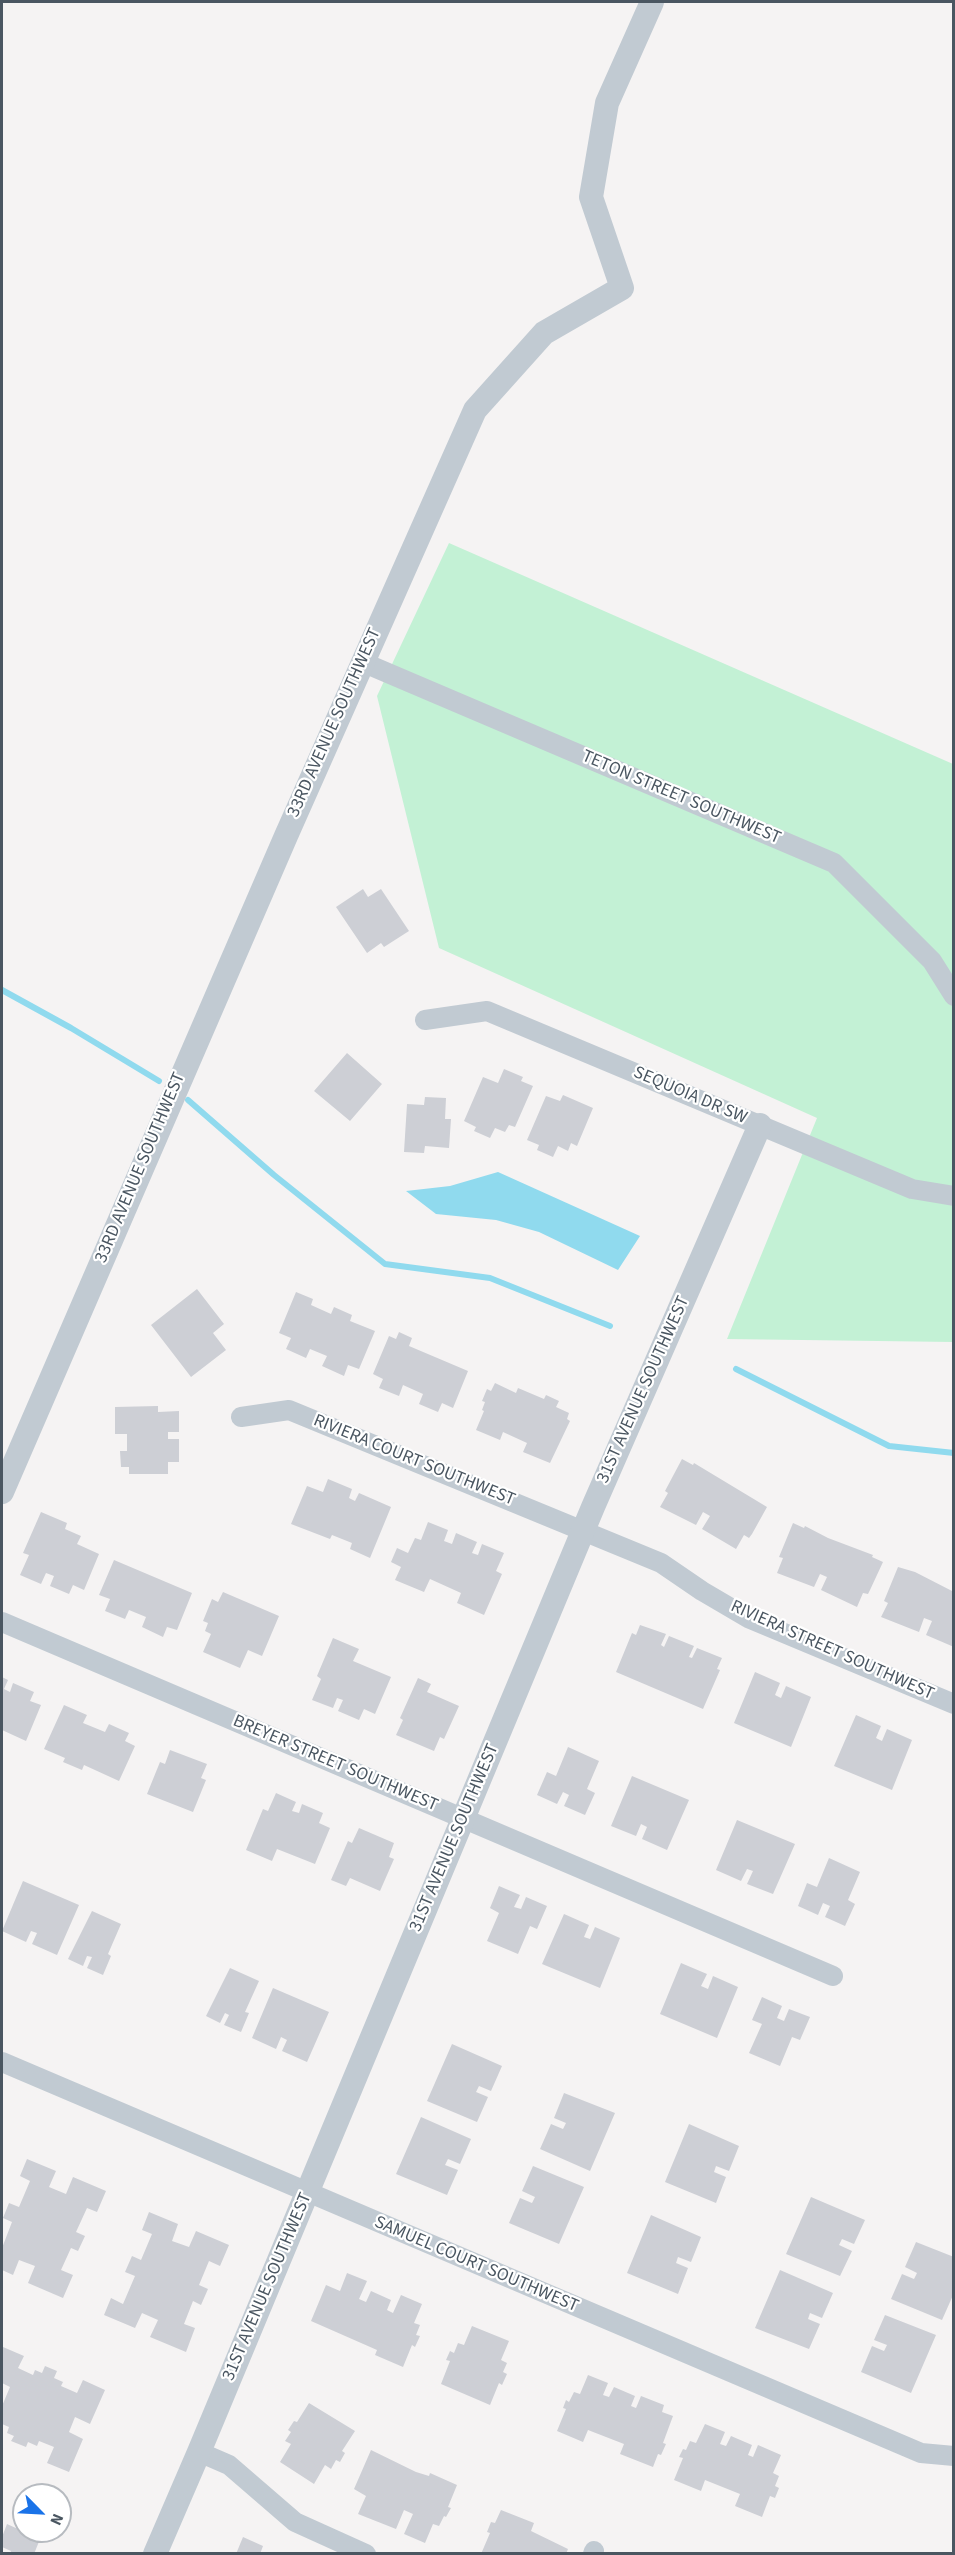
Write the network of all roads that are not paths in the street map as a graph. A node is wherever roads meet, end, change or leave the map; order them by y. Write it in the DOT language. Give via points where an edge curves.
graph roads {
  1 [pos="652,2"];
  2 [pos="362,662"];
  3 [pos="954,996"];
  4 [pos="425,1020"];
  5 [pos="760,1125"];
  6 [pos="954,1196"];
  7 [pos="241,1417"];
  8 [pos="2,1492"];
  9 [pos="584,1531"];
  10 [pos="2,1622"];
  11 [pos="954,1704"];
  12 [pos="463,1819"];
  13 [pos="833,1976"];
  14 [pos="2,2062"];
  15 [pos="308,2193"];
  16 [pos="199,2452"];
  17 [pos="954,2456"];
  18 [pos="154,2553"];
  19 [pos="366,2553"];
  1 -- 2 [label="street, 33RD AVENUE SOUTHWEST" via="607,103 591,197 622,288 544,333 475,410"];
  2 -- 3 [label="street, TETON STREET SOUTHWEST" via="834,863 932,961"];
  2 -- 8 [label="street, 33RD AVENUE SOUTHWEST"];
  4 -- 5 [label="street, SEQUOIA DR SW" via="488,1011"];
  5 -- 6 [label="street, SEQUOIA DR SW" via="912,1189"];
  5 -- 9 [label="street, 31ST AVENUE SOUTHWEST"];
  7 -- 9 [label="street, RIVIERA COURT SOUTHWEST" via="289,1410"];
  9 -- 11 [label="street, RIVIERA STREET SOUTHWEST" via="661,1563 748,1618"];
  9 -- 12 [label="street, 31ST AVENUE SOUTHWEST"];
  10 -- 12 [label="street, BREYER STREET SOUTHWEST"];
  12 -- 13 [label="street, BREYER STREET SOUTHWEST"];
  12 -- 15 [label="street, 31ST AVENUE SOUTHWEST"];
  14 -- 15 [label="street, SAMUEL COURT SOUTHWEST"];
  15 -- 16 [label="street, 31ST AVENUE SOUTHWEST"];
  15 -- 17 [label="street, SAMUEL COURT SOUTHWEST" via="921,2453"];
  16 -- 18 [label="street, 31ST AVENUE SOUTHWEST"];
  16 -- 19 [label="street" via="229,2464 295,2522"];
}
